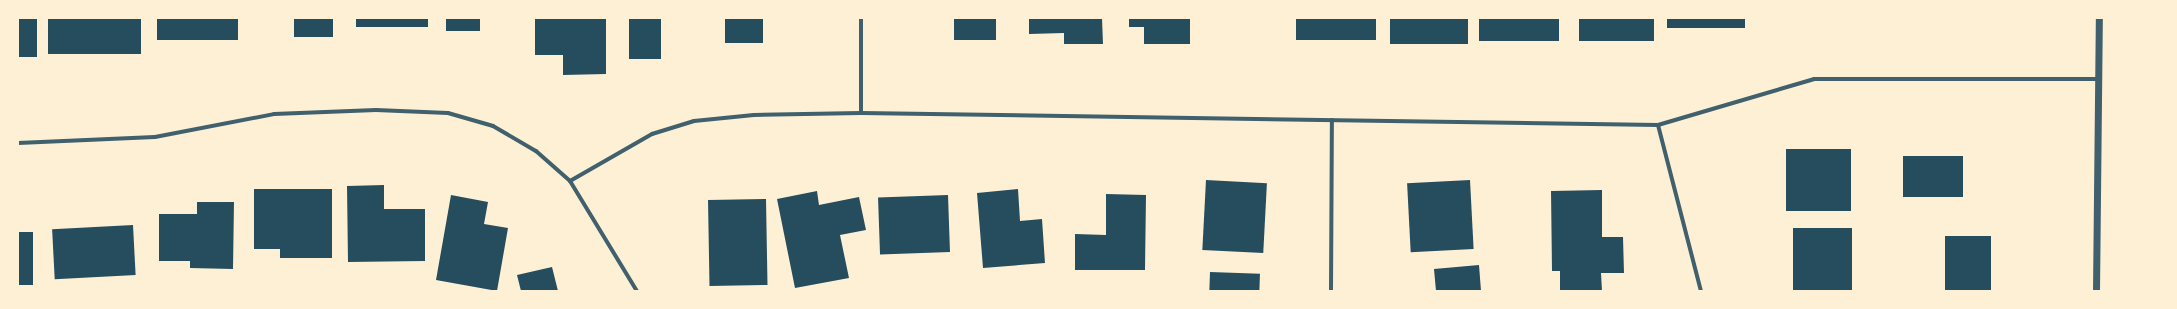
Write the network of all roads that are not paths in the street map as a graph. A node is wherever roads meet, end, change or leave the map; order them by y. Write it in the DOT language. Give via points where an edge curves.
graph roads {
  1 [pos="862,18"];
  2 [pos="2099,18"];
  3 [pos="2099,79"];
  4 [pos="860,113"];
  5 [pos="1332,120"];
  6 [pos="1658,125"];
  7 [pos="18,143"];
  8 [pos="570,181"];
  9 [pos="637,291"];
  10 [pos="1331,291"];
  11 [pos="1702,291"];
  12 [pos="2096,291"];
  1 -- 4 [label="street"];
  2 -- 3 [label="street"];
  3 -- 6 [label="street" via="1814,79"];
  3 -- 12 [label="street"];
  4 -- 5 [label="street"];
  4 -- 8 [label="street" via="754,115 694,121 652,134"];
  5 -- 6 [label="street"];
  5 -- 10 [label="street"];
  6 -- 11 [label="street"];
  7 -- 8 [label="street" via="155,137 274,114 376,110 448,113 493,126 536,151"];
  8 -- 9 [label="street"];
}
